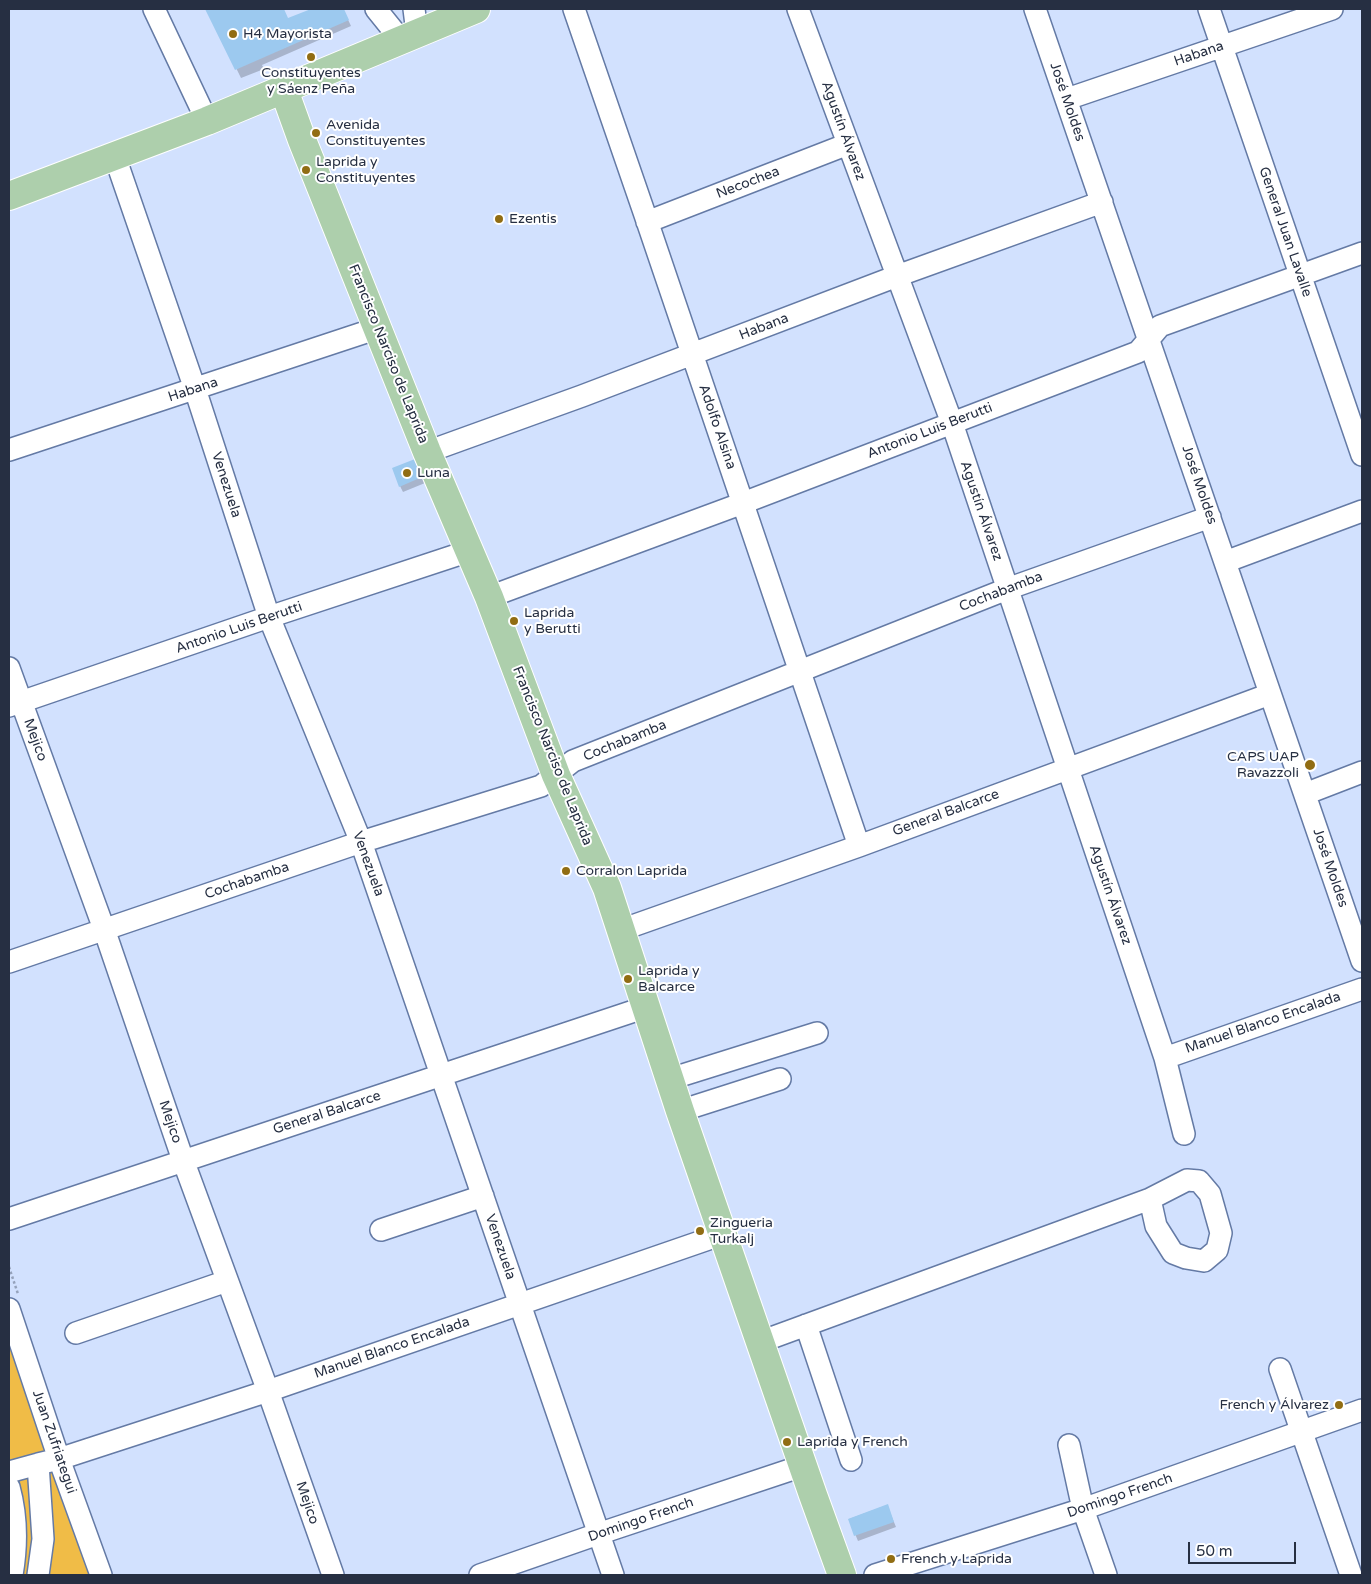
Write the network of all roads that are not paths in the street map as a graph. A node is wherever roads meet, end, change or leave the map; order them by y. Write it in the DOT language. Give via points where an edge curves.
graph roads {
  1 [pos="154,9"];
  2 [pos="376,9"];
  3 [pos="476,9"];
  4 [pos="574,9"];
  5 [pos="798,9"];
  6 [pos="1035,9"];
  7 [pos="1209,9"];
  8 [pos="1332,9"];
  9 [pos="411,27"];
  10 [pos="1222,46"];
  11 [pos="284,90"];
  12 [pos="1066,99"];
  13 [pos="207,121"];
  14 [pos="848,144"];
  15 [pos="115,157"];
  16 [pos="9,196"];
  17 [pos="1102,202"];
  18 [pos="647,222"];
  19 [pos="1362,253"];
  20 [pos="897,276"];
  21 [pos="1301,276"];
  22 [pos="378,328"];
  23 [pos="1149,339"];
  24 [pos="692,354"];
  25 [pos="195,389"];
  26 [pos="952,423"];
  27 [pos="9,450"];
  28 [pos="427,452"];
  29 [pos="1362,455"];
  30 [pos="743,503"];
  31 [pos="1362,511"];
  32 [pos="1210,517"];
  33 [pos="469,551"];
  34 [pos="1225,562"];
  35 [pos="1007,589"];
  36 [pos="488,597"];
  37 [pos="268,617"];
  38 [pos="9,668"];
  39 [pos="800,672"];
  40 [pos="1270,694"];
  41 [pos="15,704"];
  42 [pos="1067,768"];
  43 [pos="1362,772"];
  44 [pos="556,774"];
  45 [pos="1305,794"];
  46 [pos="361,842"];
  47 [pos="859,846"];
  48 [pos="104,930"];
  49 [pos="621,930"];
  50 [pos="1362,961"];
  51 [pos="9,962"];
  52 [pos="1362,989"];
  53 [pos="646,1007"];
  54 [pos="816,1032"];
  55 [pos="1165,1058"];
  56 [pos="441,1075"];
  57 [pos="670,1079"];
  58 [pos="780,1080"];
  59 [pos="680,1110"];
  60 [pos="1184,1134"];
  61 [pos="183,1160"];
  62 [pos="483,1196"];
  63 [pos="1150,1199"];
  64 [pos="9,1218"];
  65 [pos="381,1230"];
  66 [pos="723,1234"];
  67 [pos="227,1282"];
  68 [pos="520,1304"];
  69 [pos="9,1309"];
  70 [pos="806,1325"];
  71 [pos="76,1333"];
  72 [pos="760,1342"];
  73 [pos="1280,1369"];
  74 [pos="268,1391"];
  75 [pos="1362,1410"];
  76 [pos="1302,1431"];
  77 [pos="1069,1445"];
  78 [pos="59,1459"];
  79 [pos="851,1460"];
  80 [pos="38,1464"];
  81 [pos="802,1466"];
  82 [pos="9,1472"];
  83 [pos="9,1487"];
  84 [pos="1083,1509"];
  85 [pos="598,1534"];
  86 [pos="12,1575"];
  87 [pos="38,1575"];
  88 [pos="101,1575"];
  89 [pos="332,1575"];
  90 [pos="480,1575"];
  91 [pos="613,1575"];
  92 [pos="842,1575"];
  93 [pos="875,1575"];
  94 [pos="1106,1575"];
  95 [pos="1351,1575"];
  1 -- 13 [label="street"];
  2 -- 9 [label="street"];
  3 -- 9 [label="main road"];
  4 -- 18 [label="street, Adolfo Alsina"];
  5 -- 14 [label="street, Agustín Álvarez"];
  6 -- 12 [label="street, José Moldes"];
  7 -- 10 [label="street, General Juan Lavalle"];
  8 -- 10 [label="street, Habana"];
  9 -- 11 [label="main road"];
  10 -- 12 [label="street, Habana"];
  10 -- 21 [label="street, General Juan Lavalle"];
  11 -- 13 [label="main road"];
  11 -- 22 [label="main road, Francisco Narciso de Laprida"];
  12 -- 17 [label="street, José Moldes"];
  13 -- 15 [label="main road"];
  14 -- 18 [label="street, Necochea"];
  14 -- 20 [label="street, Agustín Álvarez"];
  15 -- 16 [label="main road"];
  15 -- 25 [label="street, Venezuela"];
  17 -- 20 [label="street, Habana"];
  17 -- 23 [label="street, José Moldes"];
  18 -- 24 [label="street, Adolfo Alsina"];
  19 -- 21 [label="street, Antonio Luis Berutti"];
  20 -- 24 [label="street, Habana"];
  20 -- 26 [label="street, Agustín Álvarez"];
  21 -- 23 [label="street, Antonio Luis Berutti" via="1160,326"];
  21 -- 29 [label="street, General Juan Lavalle"];
  22 -- 25 [label="street, Habana"];
  22 -- 28 [label="main road, Francisco Narciso de Laprida"];
  23 -- 26 [label="street, Antonio Luis Berutti" via="1138,352"];
  23 -- 32 [label="street, José Moldes"];
  24 -- 28 [label="street, Habana"];
  24 -- 30 [label="street, Adolfo Alsina"];
  25 -- 27 [label="street, Habana"];
  25 -- 37 [label="street, Venezuela"];
  26 -- 30 [label="street, Antonio Luis Berutti"];
  26 -- 35 [label="street, Agustín Álvarez"];
  28 -- 33 [label="main road, Francisco Narciso de Laprida"];
  30 -- 36 [label="street, Antonio Luis Berutti"];
  30 -- 39 [label="street, Adolfo Alsina"];
  31 -- 34 [label="street"];
  32 -- 34 [label="street, José Moldes"];
  32 -- 35 [label="street, Cochabamba"];
  33 -- 36 [label="main road, Francisco Narciso de Laprida"];
  33 -- 37 [label="street, Antonio Luis Berutti"];
  34 -- 40 [label="street, José Moldes"];
  35 -- 39 [label="street, Cochabamba"];
  35 -- 42 [label="street, Agustín Álvarez"];
  36 -- 44 [label="main road, Francisco Narciso de Laprida"];
  37 -- 41 [label="street, Antonio Luis Berutti"];
  37 -- 46 [label="street, Venezuela"];
  38 -- 41 [label="street, Mejico"];
  39 -- 44 [label="street, Cochabamba" via="573,762"];
  39 -- 47 [label="street, Adolfo Alsina"];
  40 -- 42 [label="street, General Balcarce"];
  40 -- 45 [label="street, José Moldes"];
  41 -- 48 [label="street, Mejico"];
  42 -- 47 [label="street, General Balcarce"];
  42 -- 55 [label="street, Agustín Álvarez"];
  43 -- 45 [label="street"];
  44 -- 46 [label="street, Cochabamba" via="541,786"];
  44 -- 49 [label="main road, Francisco Narciso de Laprida" via="607,888"];
  45 -- 50 [label="street, José Moldes"];
  46 -- 48 [label="street, Cochabamba"];
  46 -- 56 [label="street, Venezuela"];
  47 -- 49 [label="street, General Balcarce"];
  48 -- 51 [label="street, Cochabamba"];
  48 -- 61 [label="street, Mejico"];
  49 -- 53 [label="main road, Francisco Narciso de Laprida"];
  52 -- 55 [label="street, Manuel Blanco Encalada"];
  53 -- 56 [label="street, General Balcarce"];
  53 -- 57 [label="main road, Francisco Narciso de Laprida"];
  54 -- 57 [label="street"];
  55 -- 60 [label="street, Agustín Álvarez"];
  56 -- 61 [label="street, General Balcarce"];
  56 -- 62 [label="street, Venezuela"];
  57 -- 59 [label="main road, Francisco Narciso de Laprida"];
  58 -- 59 [label="street"];
  59 -- 66 [label="main road, Francisco Narciso de Laprida"];
  61 -- 64 [label="street, General Balcarce"];
  61 -- 67 [label="street, Mejico"];
  62 -- 65 [label="street"];
  62 -- 68 [label="street, Venezuela"];
  63 -- 70 [label="street"];
  66 -- 68 [label="street, Manuel Blanco Encalada"];
  66 -- 72 [label="main road, Francisco Narciso de Laprida"];
  67 -- 71 [label="street"];
  67 -- 74 [label="street, Mejico"];
  68 -- 74 [label="street, Manuel Blanco Encalada"];
  68 -- 85 [label="street, Venezuela"];
  69 -- 78 [label="street, Juan Zufriategui"];
  70 -- 72 [label="street"];
  70 -- 79 [label="street"];
  72 -- 81 [label="main road, Francisco Narciso de Laprida"];
  73 -- 76 [label="street"];
  74 -- 78 [label="street, Manuel Blanco Encalada"];
  74 -- 89 [label="street, Mejico"];
  75 -- 76 [label="street, Domingo French"];
  76 -- 84 [label="street, Domingo French"];
  76 -- 95 [label="street"];
  77 -- 84 [label="street"];
  78 -- 80 [label="street, Manuel Blanco Encalada"];
  78 -- 88 [label="street, Juan Zufriategui"];
  80 -- 82 [label="street, Manuel Blanco Encalada"];
  80 -- 87 [label="street" via="43,1539"];
  81 -- 85 [label="street, Domingo French"];
  81 -- 92 [label="main road, Francisco Narciso de Laprida"];
  83 -- 86 [label="street" via="16,1530"];
  84 -- 93 [label="street, Domingo French"];
  84 -- 94 [label="street"];
  85 -- 90 [label="street, Domingo French"];
  85 -- 91 [label="street, Venezuela"];
}
